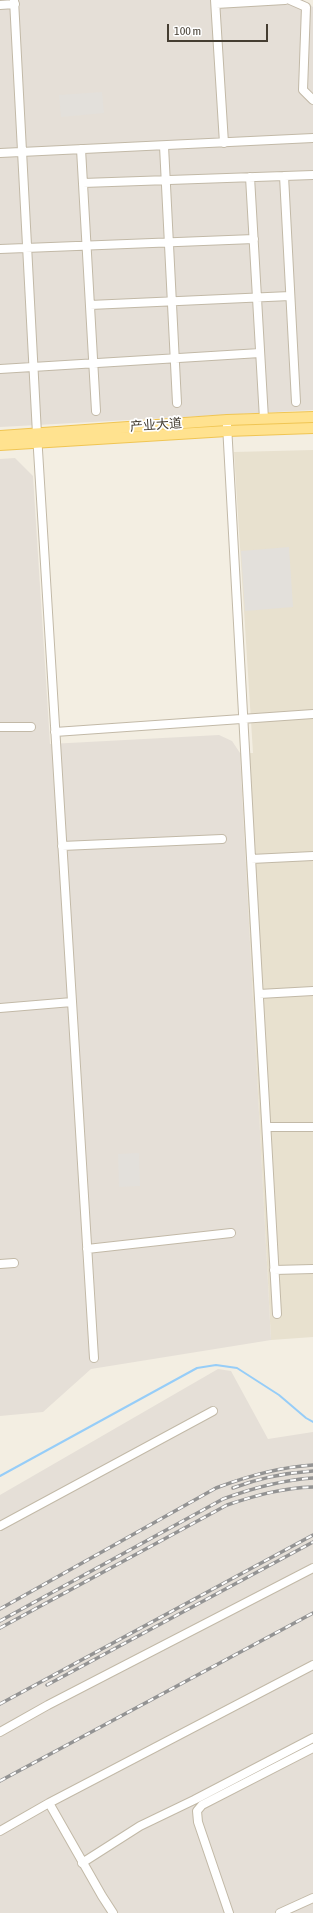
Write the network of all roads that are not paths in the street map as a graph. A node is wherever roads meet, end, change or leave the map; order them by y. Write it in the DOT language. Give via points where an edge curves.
graph roads {
  1 [pos="285,0"];
  2 [pos="290,0"];
  3 [pos="14,2"];
  4 [pos="216,2"];
  5 [pos="0,5"];
  6 [pos="313,100"];
  7 [pos="313,138"];
  8 [pos="224,143"];
  9 [pos="164,146"];
  10 [pos="81,149"];
  11 [pos="22,152"];
  12 [pos="0,153"];
  13 [pos="313,175"];
  14 [pos="284,176"];
  15 [pos="250,177"];
  16 [pos="166,180"];
  17 [pos="83,183"];
  18 [pos="254,239"];
  19 [pos="169,242"];
  20 [pos="86,246"];
  21 [pos="27,248"];
  22 [pos="0,249"];
  23 [pos="290,296"];
  24 [pos="257,298"];
  25 [pos="172,301"];
  26 [pos="90,305"];
  27 [pos="260,353"];
  28 [pos="175,358"];
  29 [pos="93,363"];
  30 [pos="34,367"];
  31 [pos="0,369"];
  32 [pos="296,402"];
  33 [pos="177,403"];
  34 [pos="96,410"];
  35 [pos="313,417"];
  36 [pos="264,418"];
  37 [pos="227,420"];
  38 [pos="313,428"];
  39 [pos="227,431"];
  40 [pos="0,436"];
  41 [pos="37,439"];
  42 [pos="0,445"];
  43 [pos="313,714"];
  44 [pos="241,720"];
  45 [pos="0,727"];
  46 [pos="31,727"];
  47 [pos="55,732"];
  48 [pos="222,839"];
  49 [pos="62,846"];
  50 [pos="313,856"];
  51 [pos="250,858"];
  52 [pos="313,991"];
  53 [pos="259,994"];
  54 [pos="72,1002"];
  55 [pos="0,1008"];
  56 [pos="267,1127"];
  57 [pos="313,1127"];
  58 [pos="231,1233"];
  59 [pos="87,1249"];
  60 [pos="14,1263"];
  61 [pos="0,1264"];
  62 [pos="313,1269"];
  63 [pos="274,1270"];
  64 [pos="276,1314"];
  65 [pos="94,1358"];
  66 [pos="213,1411"];
  67 [pos="0,1526"];
  68 [pos="313,1568"];
  69 [pos="313,1665"];
  70 [pos="0,1732"];
  71 [pos="313,1738"];
  72 [pos="311,1749"];
  73 [pos="313,1758"];
  74 [pos="49,1804"];
  75 [pos="0,1831"];
  76 [pos="82,1863"];
  77 [pos="313,1898"];
  78 [pos="113,1913"];
  79 [pos="229,1913"];
  80 [pos="280,1913"];
  1 -- 4 [label="street"];
  2 -- 6 [label="street" via="306,7 303,90"];
  3 -- 5 [label="street"];
  3 -- 11 [label="street"];
  4 -- 8 [label="street"];
  7 -- 8 [label="street"];
  8 -- 9 [label="street"];
  9 -- 10 [label="street"];
  9 -- 16 [label="street"];
  10 -- 11 [label="street"];
  10 -- 17 [label="street"];
  11 -- 12 [label="street"];
  11 -- 21 [label="street"];
  13 -- 14 [label="street"];
  14 -- 15 [label="street"];
  14 -- 23 [label="street"];
  15 -- 16 [label="street"];
  15 -- 18 [label="street"];
  16 -- 17 [label="street"];
  16 -- 19 [label="street"];
  17 -- 20 [label="street"];
  18 -- 19 [label="street"];
  18 -- 24 [label="street"];
  19 -- 20 [label="street"];
  19 -- 25 [label="street"];
  20 -- 21 [label="street"];
  20 -- 26 [label="street"];
  21 -- 22 [label="street"];
  21 -- 30 [label="street"];
  23 -- 24 [label="street"];
  23 -- 32 [label="street"];
  24 -- 25 [label="street"];
  24 -- 27 [label="street"];
  25 -- 26 [label="street"];
  25 -- 28 [label="street"];
  26 -- 29 [label="street"];
  27 -- 28 [label="street"];
  27 -- 36 [label="street"];
  28 -- 29 [label="street"];
  28 -- 33 [label="street"];
  29 -- 30 [label="street"];
  29 -- 34 [label="street"];
  30 -- 31 [label="street"];
  30 -- 41 [label="street"];
  35 -- 36 [label="main road, 产业大道"];
  36 -- 37 [label="main road, 产业大道"];
  37 -- 39 [label="street"];
  37 -- 41 [label="main road, 产业大道"];
  38 -- 39 [label="main road, 产业大道"];
  39 -- 41 [label="main road, 产业大道"];
  39 -- 44 [label="street"];
  40 -- 41 [label="main road, 产业大道"];
  41 -- 42 [label="main road, 产业大道"];
  41 -- 47 [label="street"];
  43 -- 44 [label="street"];
  44 -- 47 [label="street"];
  44 -- 51 [label="street"];
  45 -- 46 [label="street"];
  47 -- 49 [label="street"];
  48 -- 49 [label="street"];
  49 -- 54 [label="street"];
  50 -- 51 [label="street"];
  51 -- 53 [label="street"];
  52 -- 53 [label="street"];
  53 -- 56 [label="street"];
  54 -- 55 [label="street"];
  54 -- 59 [label="street"];
  56 -- 57 [label="street"];
  56 -- 63 [label="street"];
  58 -- 59 [label="street"];
  59 -- 65 [label="street"];
  60 -- 61 [label="street"];
  62 -- 63 [label="street"];
  63 -- 64 [label="street"];
  66 -- 67 [label="street"];
  68 -- 70 [label="street"];
  69 -- 74 [label="street"];
  71 -- 76 [label="street" via="140,1826"];
  72 -- 73 [label="street"];
  72 -- 79 [label="street" via="202,1805 197,1811 198,1822"];
  74 -- 75 [label="street"];
  74 -- 76 [label="street"];
  76 -- 78 [label="street"];
  77 -- 80 [label="street"];
}
